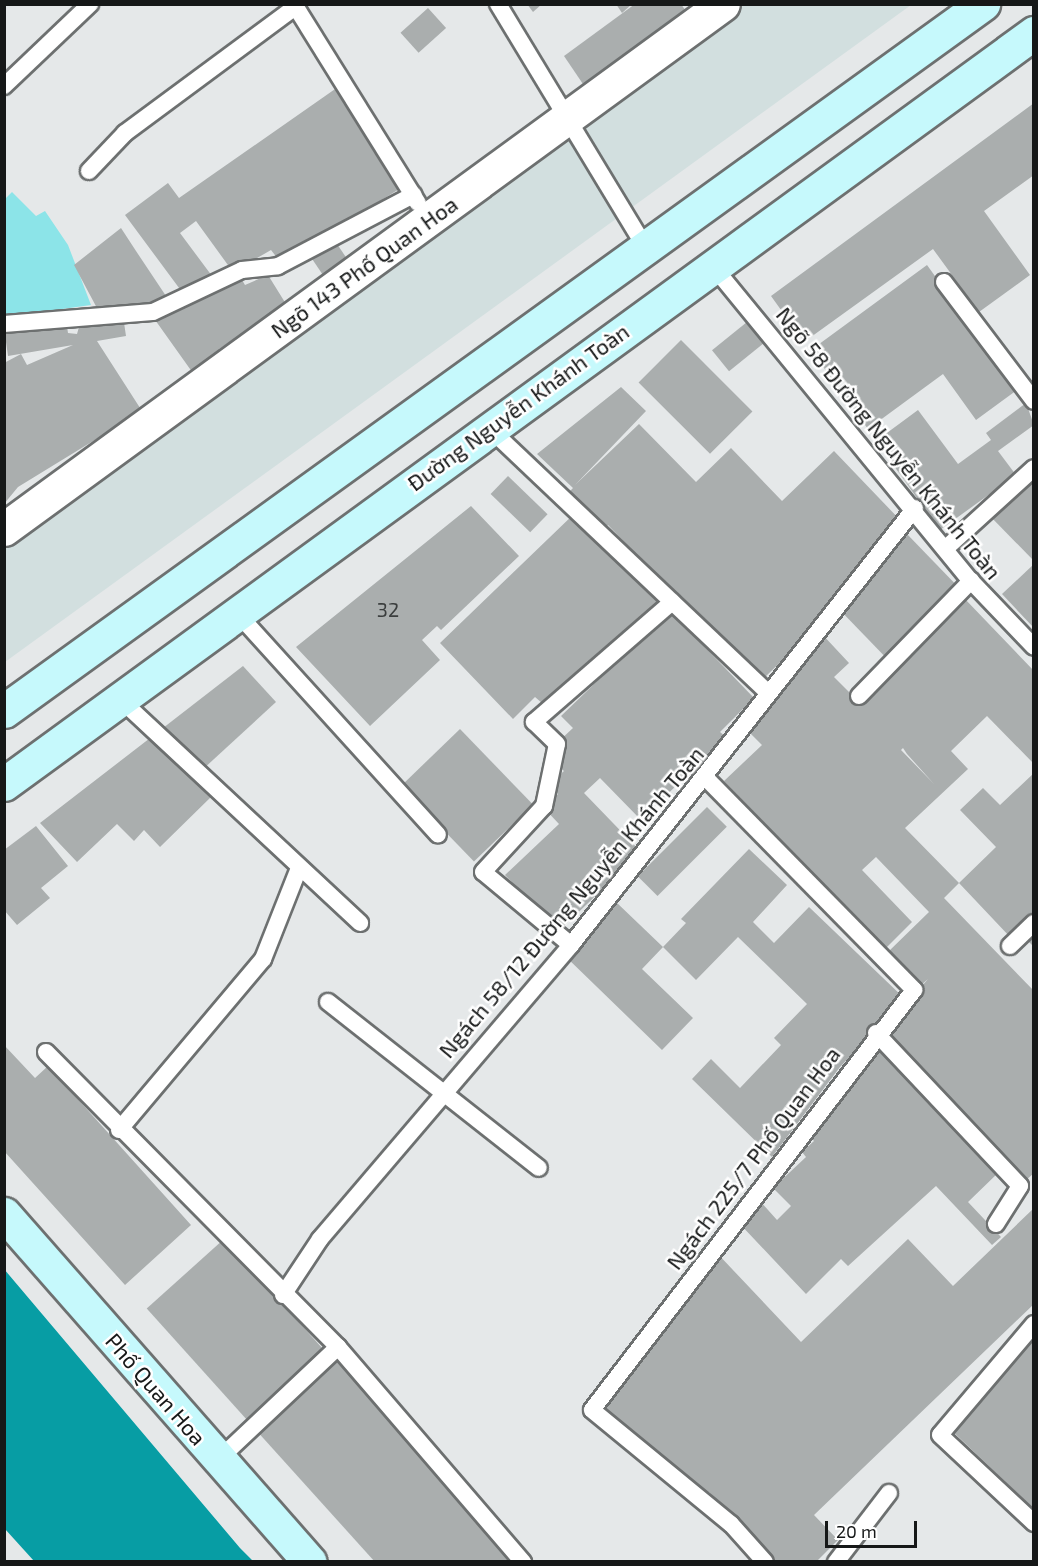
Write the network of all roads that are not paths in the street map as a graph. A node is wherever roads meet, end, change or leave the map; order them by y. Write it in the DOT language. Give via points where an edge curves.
graph roads {
  1 [pos="90,4"];
  2 [pos="498,4"];
  3 [pos="723,4"];
  4 [pos="983,4"];
  5 [pos="295,6"];
  6 [pos="1034,33"];
  7 [pos="4,86"];
  8 [pos="568,117"];
  9 [pos="89,171"];
  10 [pos="421,207"];
  11 [pos="646,248"];
  12 [pos="712,266"];
  13 [pos="944,282"];
  14 [pos="4,324"];
  15 [pos="1034,401"];
  16 [pos="489,428"];
  17 [pos="1034,468"];
  18 [pos="915,508"];
  19 [pos="4,529"];
  20 [pos="945,549"];
  21 [pos="971,581"];
  22 [pos="672,602"];
  23 [pos="237,613"];
  24 [pos="1034,647"];
  25 [pos="768,693"];
  26 [pos="859,696"];
  27 [pos="121,700"];
  28 [pos="4,711"];
  29 [pos="706,778"];
  30 [pos="4,784"];
  31 [pos="438,835"];
  32 [pos="299,868"];
  33 [pos="360,923"];
  34 [pos="1034,923"];
  35 [pos="571,945"];
  36 [pos="1010,946"];
  37 [pos="328,1002"];
  38 [pos="876,1033"];
  39 [pos="45,1052"];
  40 [pos="443,1092"];
  41 [pos="119,1130"];
  42 [pos="539,1168"];
  43 [pos="4,1214"];
  44 [pos="996,1224"];
  45 [pos="283,1295"];
  46 [pos="1034,1324"];
  47 [pos="338,1347"];
  48 [pos="218,1460"];
  49 [pos="889,1493"];
  50 [pos="1034,1523"];
  51 [pos="310,1562"];
  52 [pos="523,1562"];
  53 [pos="765,1562"];
  54 [pos="836,1562"];
  1 -- 7 [label="lane"];
  2 -- 8 [label="lane" via="513,36"];
  3 -- 8 [label="street, Ngõ 143 Phố Quan Hoa"];
  4 -- 11 [label="main road"];
  5 -- 9 [label="lane" via="125,133"];
  5 -- 10 [label="lane"];
  6 -- 12 [label="main road, Đường Nguyễn Khánh Toàn"];
  8 -- 10 [label="street, Ngõ 143 Phố Quan Hoa"];
  8 -- 11 [label="lane"];
  10 -- 14 [label="lane" via="278,266 242,270 153,312"];
  10 -- 19 [label="street, Ngõ 143 Phố Quan Hoa"];
  11 -- 28 [label="main road"];
  12 -- 16 [label="main road, Đường Nguyễn Khánh Toàn"];
  12 -- 18 [label="lane, Ngõ 58 Đường Nguyễn Khánh Toàn"];
  13 -- 15 [label="lane"];
  16 -- 22 [label="lane"];
  16 -- 23 [label="main road, Đường Nguyễn Khánh Toàn"];
  17 -- 20 [label="lane"];
  18 -- 20 [label="lane, Ngõ 58 Đường Nguyễn Khánh Toàn"];
  18 -- 25 [label="lane, Ngách 58/12 Đường Nguyễn Khánh Toàn"];
  20 -- 21 [label="lane, Ngõ 58 Đường Nguyễn Khánh Toàn"];
  21 -- 24 [label="lane, Ngõ 58 Đường Nguyễn Khánh Toàn"];
  21 -- 26 [label="lane"];
  22 -- 25 [label="lane"];
  22 -- 35 [label="lane" via="534,722 557,744 543,806 483,872"];
  23 -- 27 [label="main road, Đường Nguyễn Khánh Toàn"];
  23 -- 31 [label="lane"];
  25 -- 29 [label="lane, Ngách 58/12 Đường Nguyễn Khánh Toàn"];
  27 -- 30 [label="main road, Đường Nguyễn Khánh Toàn"];
  27 -- 32 [label="lane"];
  29 -- 35 [label="lane, Ngách 58/12 Đường Nguyễn Khánh Toàn"];
  29 -- 38 [label="lane, Ngách 225/7 Phố Quan Hoa" via="914,990"];
  32 -- 33 [label="lane"];
  32 -- 41 [label="lane" via="263,959"];
  34 -- 36 [label="lane"];
  35 -- 40 [label="lane, Ngách 58/12 Đường Nguyễn Khánh Toàn"];
  37 -- 40 [label="lane"];
  38 -- 44 [label="lane" via="1020,1186"];
  38 -- 53 [label="lane, Ngách 225/7 Phố Quan Hoa" via="592,1410 731,1524"];
  39 -- 41 [label="lane"];
  40 -- 42 [label="lane"];
  40 -- 45 [label="lane, Ngách 58/12 Đường Nguyễn Khánh Toàn" via="320,1239"];
  41 -- 45 [label="lane"];
  43 -- 48 [label="main road, Phố Quan Hoa"];
  45 -- 47 [label="lane"];
  46 -- 50 [label="lane" via="940,1435"];
  47 -- 48 [label="lane"];
  47 -- 52 [label="lane"];
  48 -- 51 [label="main road, Phố Quan Hoa"];
  49 -- 54 [label="lane"];
}
